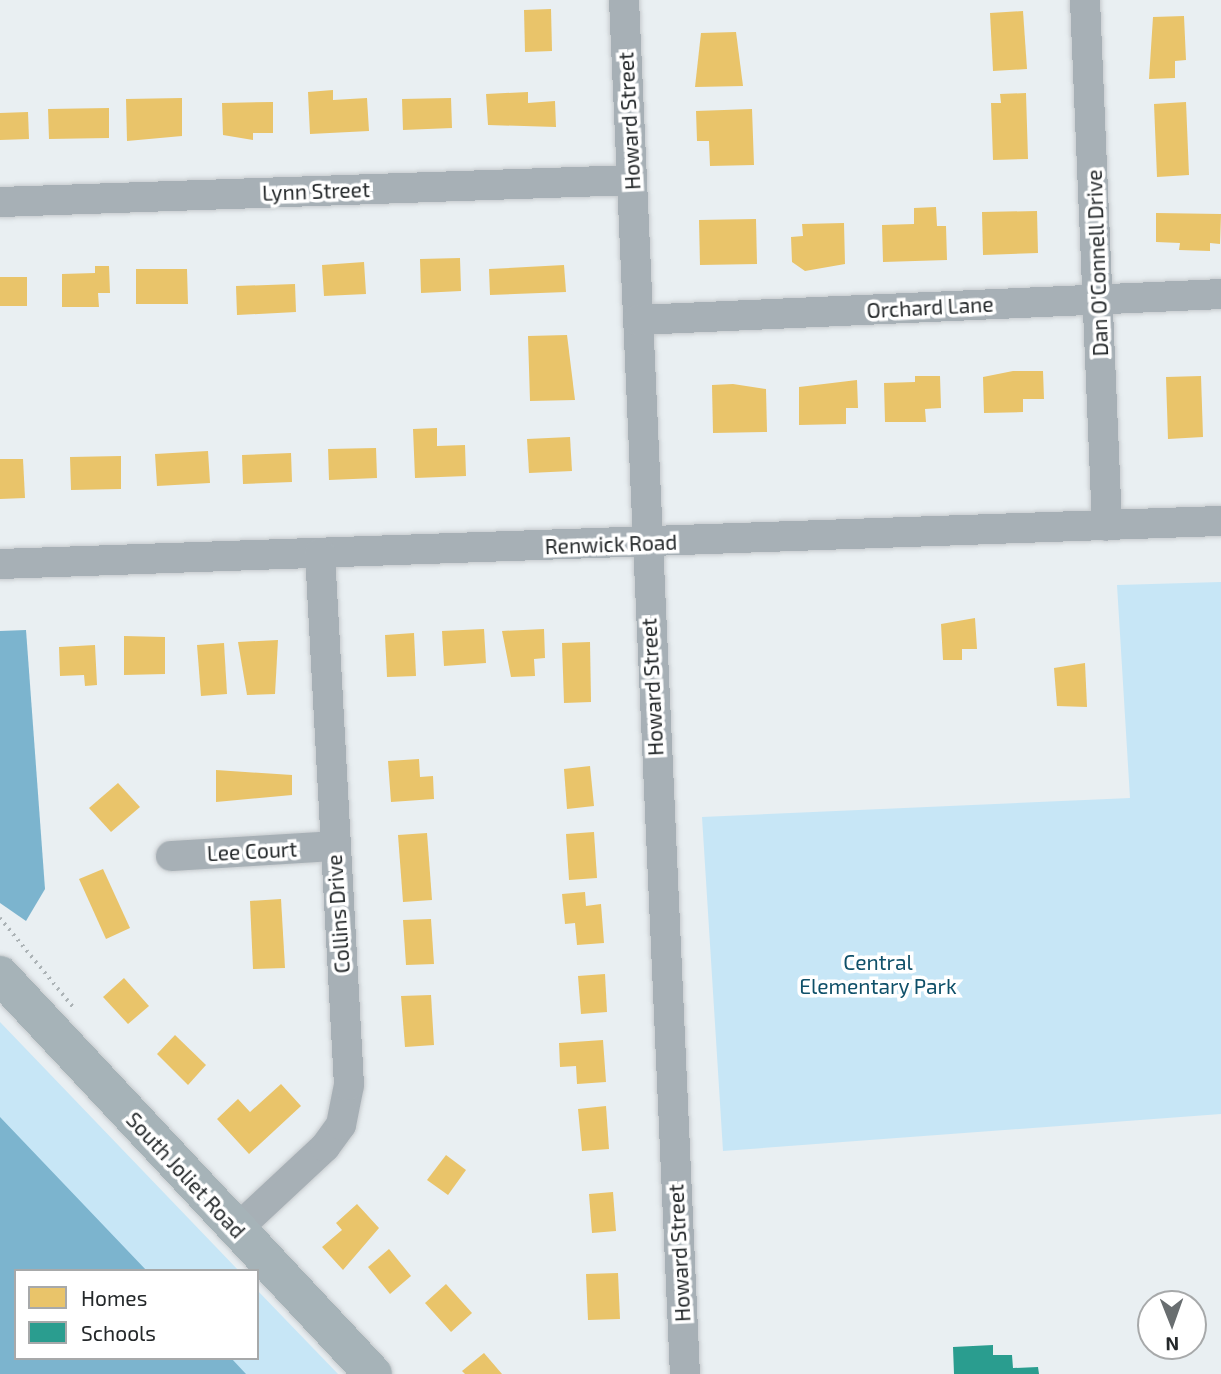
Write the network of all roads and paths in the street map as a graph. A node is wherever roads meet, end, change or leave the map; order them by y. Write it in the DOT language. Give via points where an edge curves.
graph roads {
  1 [pos="624,0"];
  2 [pos="1085,0"];
  3 [pos="632,180"];
  4 [pos="0,202"];
  5 [pos="1221,294"];
  6 [pos="1099,299"];
  7 [pos="638,320"];
  8 [pos="1107,526"];
  9 [pos="1218,526"];
  10 [pos="644,543"];
  11 [pos="320,553"];
  12 [pos="0,564"];
  13 [pos="334,846"];
  14 [pos="170,856"];
  15 [pos="0,975"];
  16 [pos="236,1230"];
  17 [pos="373,1374"];
  18 [pos="685,1374"];
  1 -- 3 [label="street, Howard Street"];
  2 -- 6 [label="street, Dan O'Connell Drive"];
  3 -- 4 [label="street, Lynn Street"];
  3 -- 7 [label="street, Howard Street"];
  5 -- 6 [label="street, Orchard Lane"];
  6 -- 7 [label="street, Orchard Lane"];
  6 -- 8 [label="street, Dan O'Connell Drive"];
  7 -- 10 [label="street, Howard Street"];
  8 -- 9 [label="street, Renwick Road"];
  8 -- 10 [label="street, Renwick Road"];
  10 -- 11 [label="street, Renwick Road"];
  10 -- 18 [label="street, Howard Street"];
  11 -- 12 [label="street, Renwick Road"];
  11 -- 13 [label="street, Collins Drive"];
  13 -- 14 [label="street, Lee Court"];
  13 -- 16 [label="street, Collins Drive" via="349,1084 341,1125 299,1175"];
  15 -- 16 [label="main road, South Joliet Road"];
  16 -- 17 [label="main road, South Joliet Road"];
}
